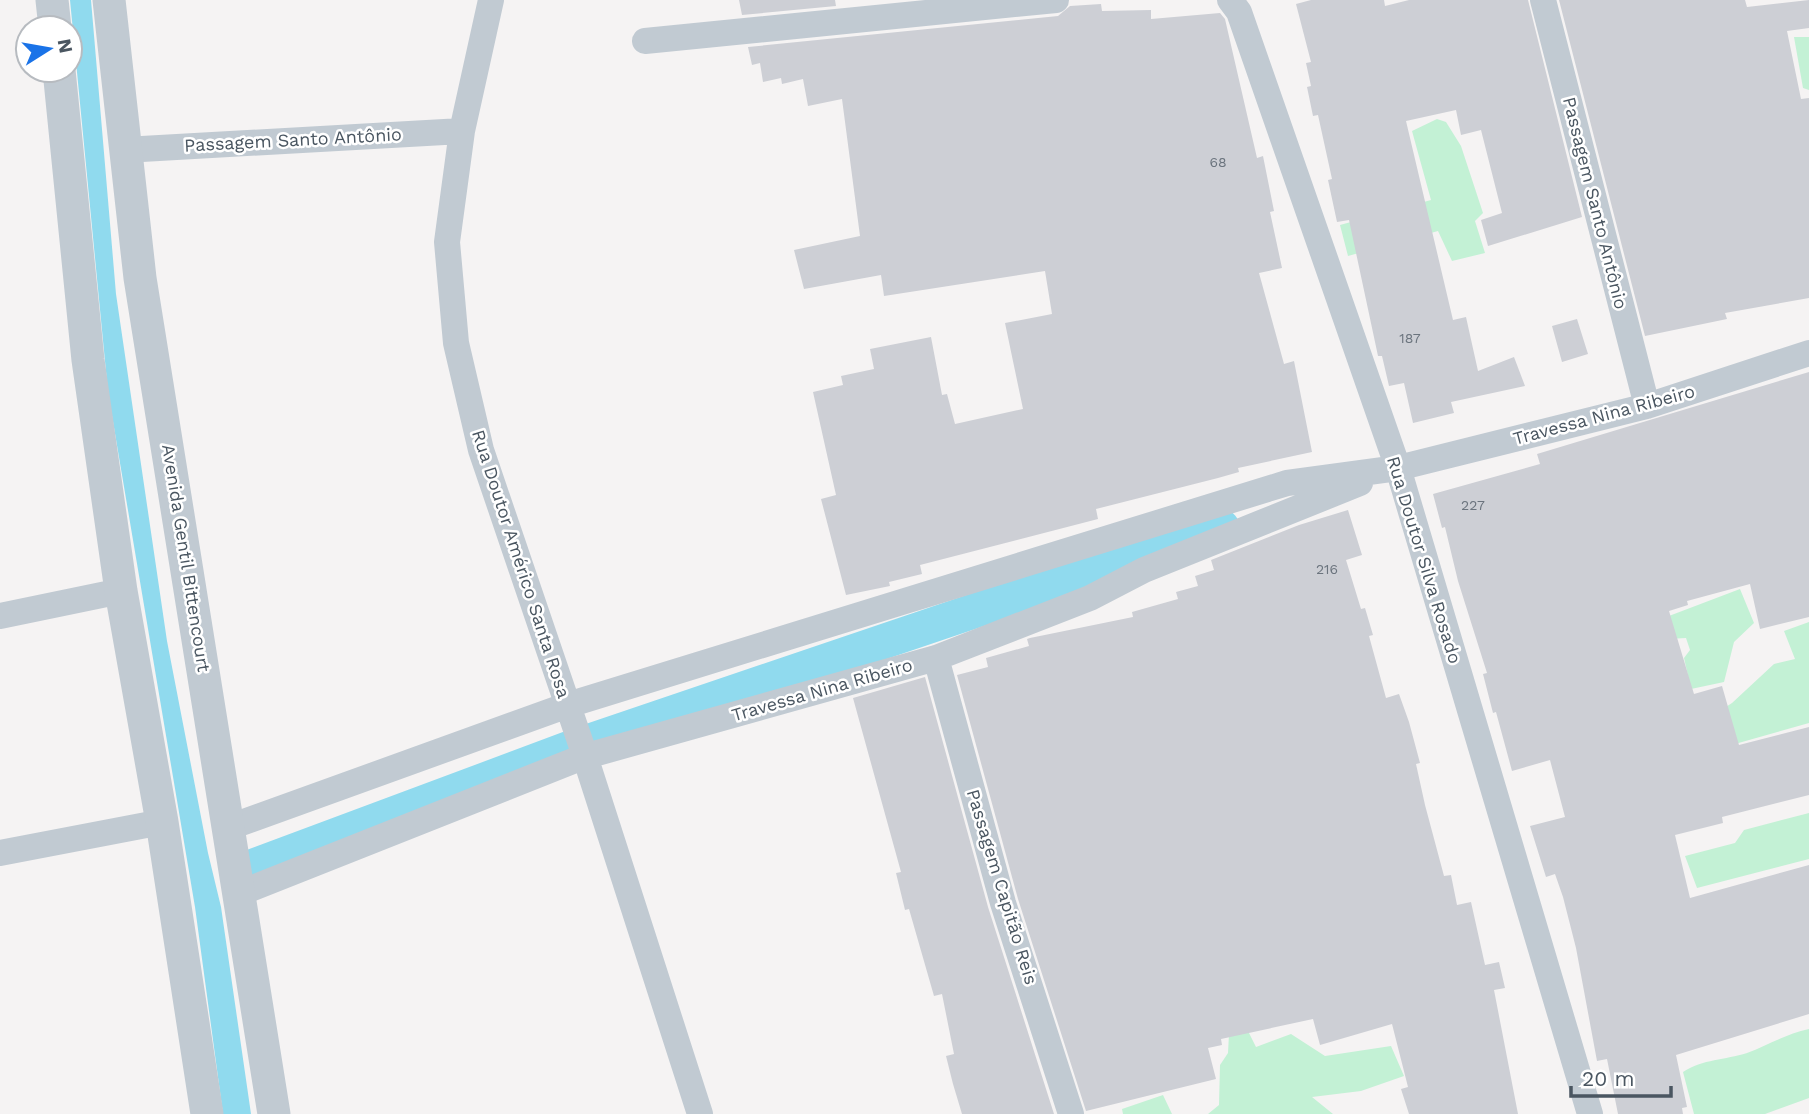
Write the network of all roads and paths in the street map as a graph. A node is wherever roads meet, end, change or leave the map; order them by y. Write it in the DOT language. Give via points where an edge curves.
graph roads {
  1 [pos="109,0"];
  2 [pos="491,0"];
  3 [pos="1056,0"];
  4 [pos="1543,0"];
  5 [pos="1234,6"];
  6 [pos="645,41"];
  7 [pos="60,84"];
  8 [pos="462,131"];
  9 [pos="124,150"];
  10 [pos="1809,353"];
  11 [pos="1647,406"];
  12 [pos="1398,468"];
  13 [pos="121,591"];
  14 [pos="0,616"];
  15 [pos="936,658"];
  16 [pos="568,705"];
  17 [pos="583,757"];
  18 [pos="162,822"];
  19 [pos="230,827"];
  20 [pos="0,853"];
  21 [pos="240,893"];
  22 [pos="207,1114"];
  23 [pos="274,1114"];
  24 [pos="700,1114"];
  25 [pos="1071,1114"];
  26 [pos="1590,1114"];
  1 -- 9 [label="street, Avenida Gentil Bittencourt"];
  2 -- 8 [label="street, Rua Doutor Américo Santa Rosa"];
  3 -- 6 [label="street"];
  4 -- 11 [label="street, Passagem Santo Antônio"];
  5 -- 12 [label="street, Rua Doutor Silva Rosado"];
  7 -- 13 [label="street" via="88,360"];
  8 -- 9 [label="street, Passagem Santo Antônio"];
  8 -- 16 [label="street, Rua Doutor Américo Santa Rosa" via="447,242 456,343 481,450"];
  9 -- 19 [label="street, Avenida Gentil Bittencourt" via="140,278"];
  10 -- 11 [label="street, Travessa Nina Ribeiro"];
  11 -- 12 [label="street, Travessa Nina Ribeiro"];
  12 -- 15 [label="street, Travessa Nina Ribeiro"];
  12 -- 16 [label="street, Travessa Nina Ribeiro" via="1287,483"];
  12 -- 26 [label="street, Rua Doutor Silva Rosado"];
  13 -- 14 [label="street"];
  13 -- 18 [label="street"];
  15 -- 17 [label="street, Travessa Nina Ribeiro"];
  15 -- 25 [label="street, Passagem Capitão Reis" via="1003,903"];
  16 -- 17 [label="street, Rua Doutor Américo Santa Rosa"];
  16 -- 19 [label="street, Travessa Nina Ribeiro"];
  17 -- 21 [label="street, Travessa Nina Ribeiro"];
  17 -- 24 [label="street, Rua Doutor Américo Santa Rosa"];
  18 -- 20 [label="street"];
  18 -- 22 [label="street"];
  19 -- 21 [label="street, Avenida Gentil Bittencourt"];
  21 -- 23 [label="street, Avenida Gentil Bittencourt"];
}
